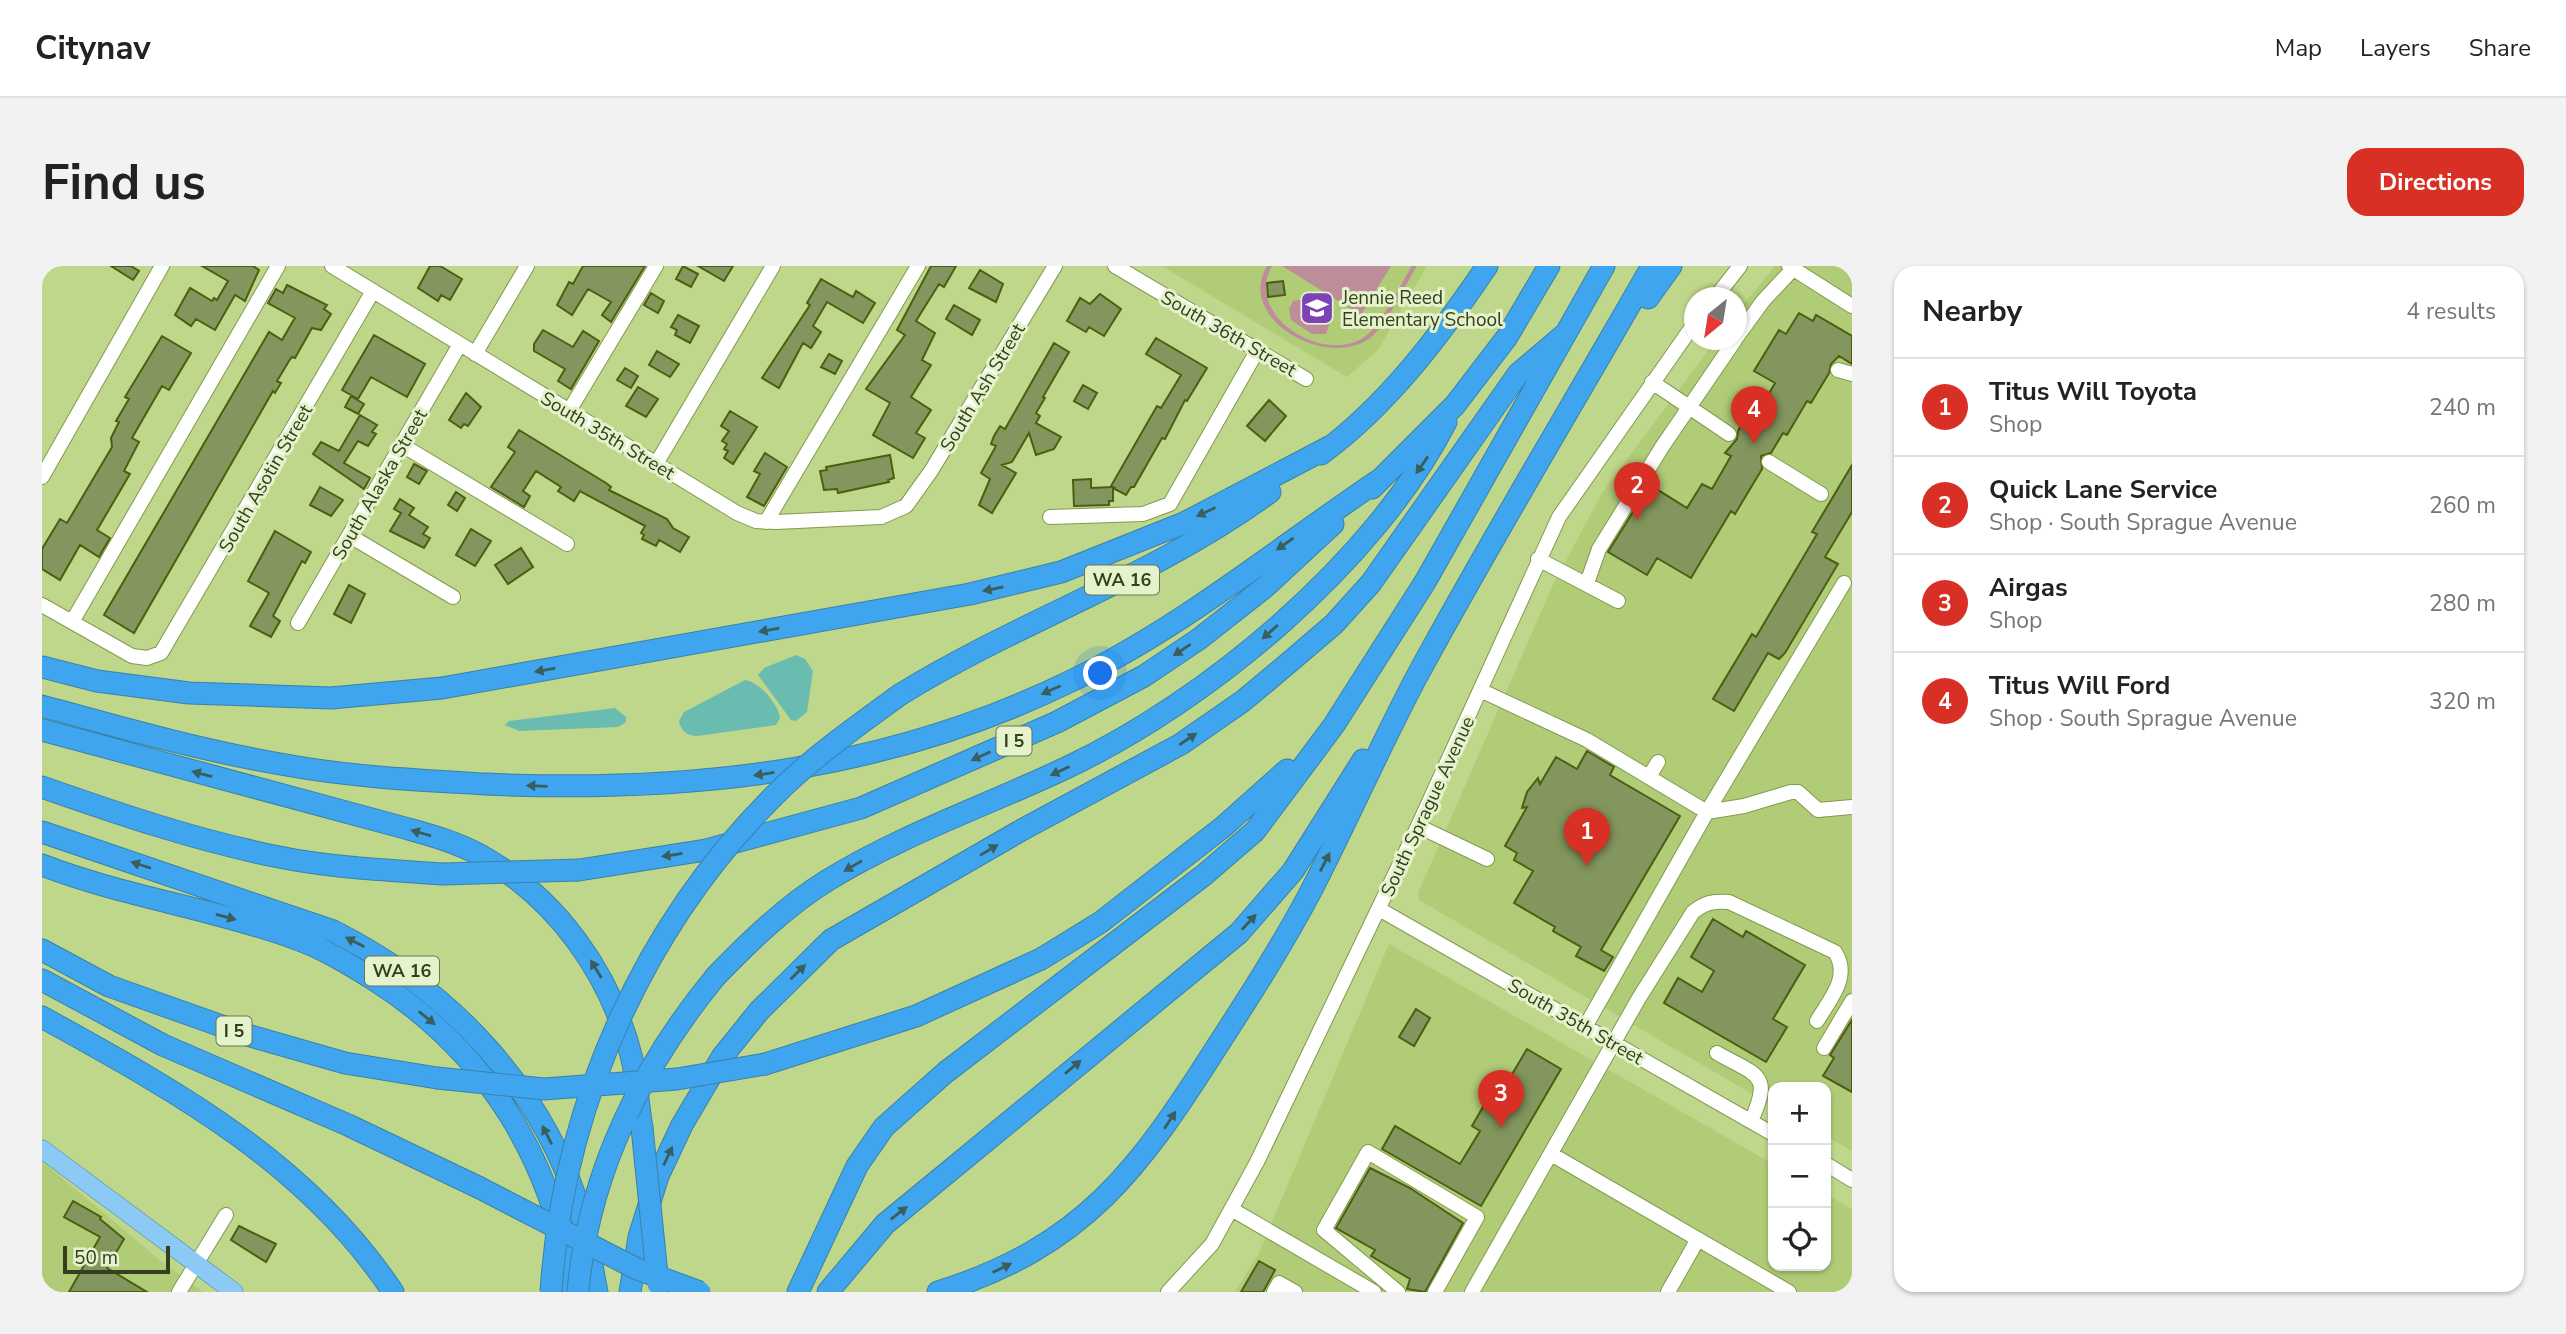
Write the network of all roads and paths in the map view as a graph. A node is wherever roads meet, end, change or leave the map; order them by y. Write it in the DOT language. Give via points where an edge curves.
graph roads {
  1 [pos="162,266"];
  2 [pos="278,266"];
  3 [pos="332,266"];
  4 [pos="527,266"];
  5 [pos="656,266"];
  6 [pos="774,266"];
  7 [pos="918,266"];
  8 [pos="1055,266"];
  9 [pos="1115,266"];
  10 [pos="1487,266"];
  11 [pos="1549,266"];
  12 [pos="1604,266"];
  13 [pos="1652,266"];
  14 [pos="1671,266"];
  15 [pos="1740,266"];
  16 [pos="1790,268"];
  17 [pos="1724,287"];
  18 [pos="373,291"];
  19 [pos="1852,306"];
  20 [pos="1747,325"];
  21 [pos="1565,334"];
  22 [pos="1684,339"];
  23 [pos="460,344"];
  24 [pos="1729,350"];
  25 [pos="1257,351"];
  26 [pos="475,354"];
  27 [pos="1306,379"];
  28 [pos="1652,382"];
  29 [pos="1455,405"];
  30 [pos="1691,409"];
  31 [pos="569,411"];
  32 [pos="1729,434"];
  33 [pos="1551,442"];
  34 [pos="402,444"];
  35 [pos="1331,446"];
  36 [pos="1769,462"];
  37 [pos="656,464"];
  38 [pos="42,477"];
  39 [pos="1382,478"];
  40 [pos="1821,494"];
  41 [pos="906,506"];
  42 [pos="1050,517"];
  43 [pos="766,522"];
  44 [pos="350,536"];
  45 [pos="567,544"];
  46 [pos="1538,559"];
  47 [pos="1587,583"];
  48 [pos="1844,583"];
  49 [pos="453,597"];
  50 [pos="1618,601"];
  51 [pos="42,605"];
  52 [pos="72,622"];
  53 [pos="298,623"];
  54 [pos="42,667"];
  55 [pos="1416,679"];
  56 [pos="1480,690"];
  57 [pos="42,706"];
  58 [pos="1334,725"];
  59 [pos="42,730"];
  60 [pos="1658,761"];
  61 [pos="1649,777"];
  62 [pos="42,787"];
  63 [pos="1852,807"];
  64 [pos="1707,812"];
  65 [pos="1418,826"];
  66 [pos="42,832"];
  67 [pos="1487,859"];
  68 [pos="42,865"];
  69 [pos="1379,909"];
  70 [pos="42,950"];
  71 [pos="42,980"];
  72 [pos="1852,1001"];
  73 [pos="42,1017"];
  74 [pos="1816,1021"];
  75 [pos="1586,1027"];
  76 [pos="1615,1043"];
  77 [pos="1824,1048"];
  78 [pos="1717,1053"];
  79 [pos="1751,1121"];
  80 [pos="1768,1131"];
  81 [pos="42,1149"];
  82 [pos="1551,1154"];
  83 [pos="1831,1171"];
  84 [pos="1852,1180"];
  85 [pos="1233,1210"];
  86 [pos="226,1215"];
  87 [pos="1698,1240"];
  88 [pos="195,1264"];
  89 [pos="1769,1271"];
  90 [pos="1765,1278"];
  91 [pos="179,1292"];
  92 [pos="234,1292"];
  93 [pos="393,1292"];
  94 [pos="551,1292"];
  95 [pos="573,1292"];
  96 [pos="579,1292"];
  97 [pos="597,1292"];
  98 [pos="630,1292"];
  99 [pos="659,1292"];
  100 [pos="700,1292"];
  101 [pos="798,1292"];
  102 [pos="828,1292"];
  103 [pos="938,1292"];
  104 [pos="1168,1292"];
  105 [pos="1274,1292"];
  106 [pos="1295,1292"];
  107 [pos="1374,1292"];
  108 [pos="1398,1292"];
  109 [pos="1434,1292"];
  110 [pos="1472,1292"];
  111 [pos="1668,1292"];
  112 [pos="1789,1292"];
  1 -- 38 [label="street"];
  2 -- 52 [label="street"];
  3 -- 18 [label="street, South 35th Street"];
  4 -- 26 [label="street"];
  5 -- 31 [label="street"];
  6 -- 37 [label="street"];
  7 -- 43 [label="street"];
  8 -- 41 [label="street, South Ash Street"];
  9 -- 25 [label="street, South 36th Street"];
  10 -- 35 [label="highway" via="1426,349 1382,399"];
  11 -- 29 [label="highway, I 5" via="1507,337"];
  12 -- 21 [label="highway, I 5"];
  13 -- 33 [label="highway"];
  14 -- 33 [label="highway"];
  15 -- 17 [label="street"];
  16 -- 19 [label="street"];
  16 -- 20 [label="street"];
  18 -- 23 [label="street, South 35th Street"];
  18 -- 52 [label="street, South Asotin Street" via="167,645 151,658 127,653"];
  21 -- 58 [label="highway, I 5" via="1432,570"];
  98 -- 21 [label="highway, one-way" via="639,1237 658,1176 722,1057 760,1011 831,940 1181,744 1292,660 1334,624 1371,583 1518,374"];
  22 -- 28 [label="street, South Sprague Avenue"];
  23 -- 26 [label="street, South 35th Street"];
  23 -- 34 [label="street, South Alaska Street"];
  24 -- 30 [label="street"];
  25 -- 27 [label="street, South 36th Street"];
  25 -- 42 [label="street" via="1170,504 1143,514"];
  26 -- 31 [label="street, South 35th Street"];
  28 -- 30 [label="street"];
  28 -- 46 [label="street, South Sprague Avenue" via="1578,487"];
  29 -- 39 [label="highway, I 5"];
  29 -- 96 [label="highway, one-way, bridge" via="1426,460 1367,536 1312,595 1249,650 1102,750 869,857 827,881 750,941 716,976 660,1051 628,1111 594,1200"];
  30 -- 32 [label="street"];
  30 -- 47 [label="street" via="1599,549"];
  31 -- 37 [label="street, South 35th Street"];
  33 -- 55 [label="highway"];
  34 -- 44 [label="street, South Alaska Street"];
  34 -- 45 [label="street"];
  35 -- 54 [label="highway, one-way" via="1184,523 1061,572 970,594 442,688 331,698 188,694 97,681"];
  35 -- 94 [label="highway, WA 16, bridge" via="1196,542 958,659 901,694 814,761 748,823 694,890 648,961 602,1059 563,1201"];
  36 -- 40 [label="street"];
  37 -- 43 [label="street, South 35th Street" via="737,513"];
  39 -- 57 [label="highway, one-way" via="1221,593 1072,681 954,729 840,762 641,787 414,780 282,765"];
  39 -- 62 [label="highway, I 5, one-way, bridge" via="1265,587 1144,676 1057,722 861,808 706,850 579,870 444,874 357,868 279,857 132,819"];
  41 -- 43 [label="street, South 35th Street" via="881,517"];
  44 -- 49 [label="street"];
  44 -- 53 [label="street, South Alaska Street"];
  46 -- 47 [label="street"];
  46 -- 56 [label="street, South Sprague Avenue"];
  47 -- 50 [label="street"];
  48 -- 64 [label="street"];
  51 -- 52 [label="street"];
  102 -- 55 [label="highway, one-way" via="885,1224 1238,933 1293,871"];
  103 -- 55 [label="highway, one-way" via="996,1272 1051,1240 1102,1201 1161,1134 1281,946"];
  56 -- 61 [label="street" via="1587,740"];
  56 -- 65 [label="street, South Sprague Avenue"];
  58 -- 70 [label="highway, I 5, bridge" via="1223,827 1101,922 1041,959 916,1016 765,1064 677,1079 544,1089 437,1078 345,1063 247,1035 109,986"];
  58 -- 101 [label="highway" via="1255,831 946,1072 884,1127 857,1166"];
  99 -- 59 [label="highway, one-way, bridge" via="633,1062 600,974 552,912 515,878 445,839"];
  60 -- 61 [label="street"];
  61 -- 64 [label="street"];
  63 -- 64 [label="street" via="1818,810 1798,792 1791,792"];
  64 -- 75 [label="street"];
  65 -- 67 [label="street"];
  65 -- 69 [label="street, South Sprague Avenue"];
  97 -- 66 [label="highway, WA 16, one-way" via="582,1219 545,1130 498,1061 436,997 367,948 333,931"];
  68 -- 95 [label="highway, one-way" via="296,938 356,968 438,1026 479,1070 519,1131 551,1198"];
  69 -- 75 [label="street, South 35th Street"];
  69 -- 85 [label="street, South Sprague Avenue"];
  71 -- 100 [label="highway, bridge" via="152,1040 348,1125 637,1269"];
  72 -- 77 [label="street"];
  73 -- 93 [label="highway" via="165,1084 223,1124 314,1198 347,1231"];
  74 -- 76 [label="street" via="1842,979 1842,963 1835,952 1729,902 1711,901 1693,912"];
  75 -- 76 [label="street, South 35th Street"];
  76 -- 79 [label="street, South 35th Street"];
  76 -- 82 [label="street"];
  78 -- 79 [label="street" via="1752,1073 1762,1085 1764,1093"];
  79 -- 80 [label="street, South 35th Street"];
  81 -- 88 [label="main road"];
  82 -- 87 [label="street"];
  82 -- 110 [label="street"];
  83 -- 84 [label="street"];
  85 -- 104 [label="street, South Sprague Avenue" via="1212,1244"];
  85 -- 107 [label="street"];
  86 -- 88 [label="street"];
  87 -- 90 [label="street"];
  87 -- 111 [label="street"];
  88 -- 91 [label="street"];
  88 -- 92 [label="main road"];
  89 -- 90 [label="street"];
  90 -- 112 [label="street"];
  105 -- 106 [label="street" via="1279,1283"];
  108 -- 109 [label="street" via="1324,1230 1368,1152 1477,1217"];
}
